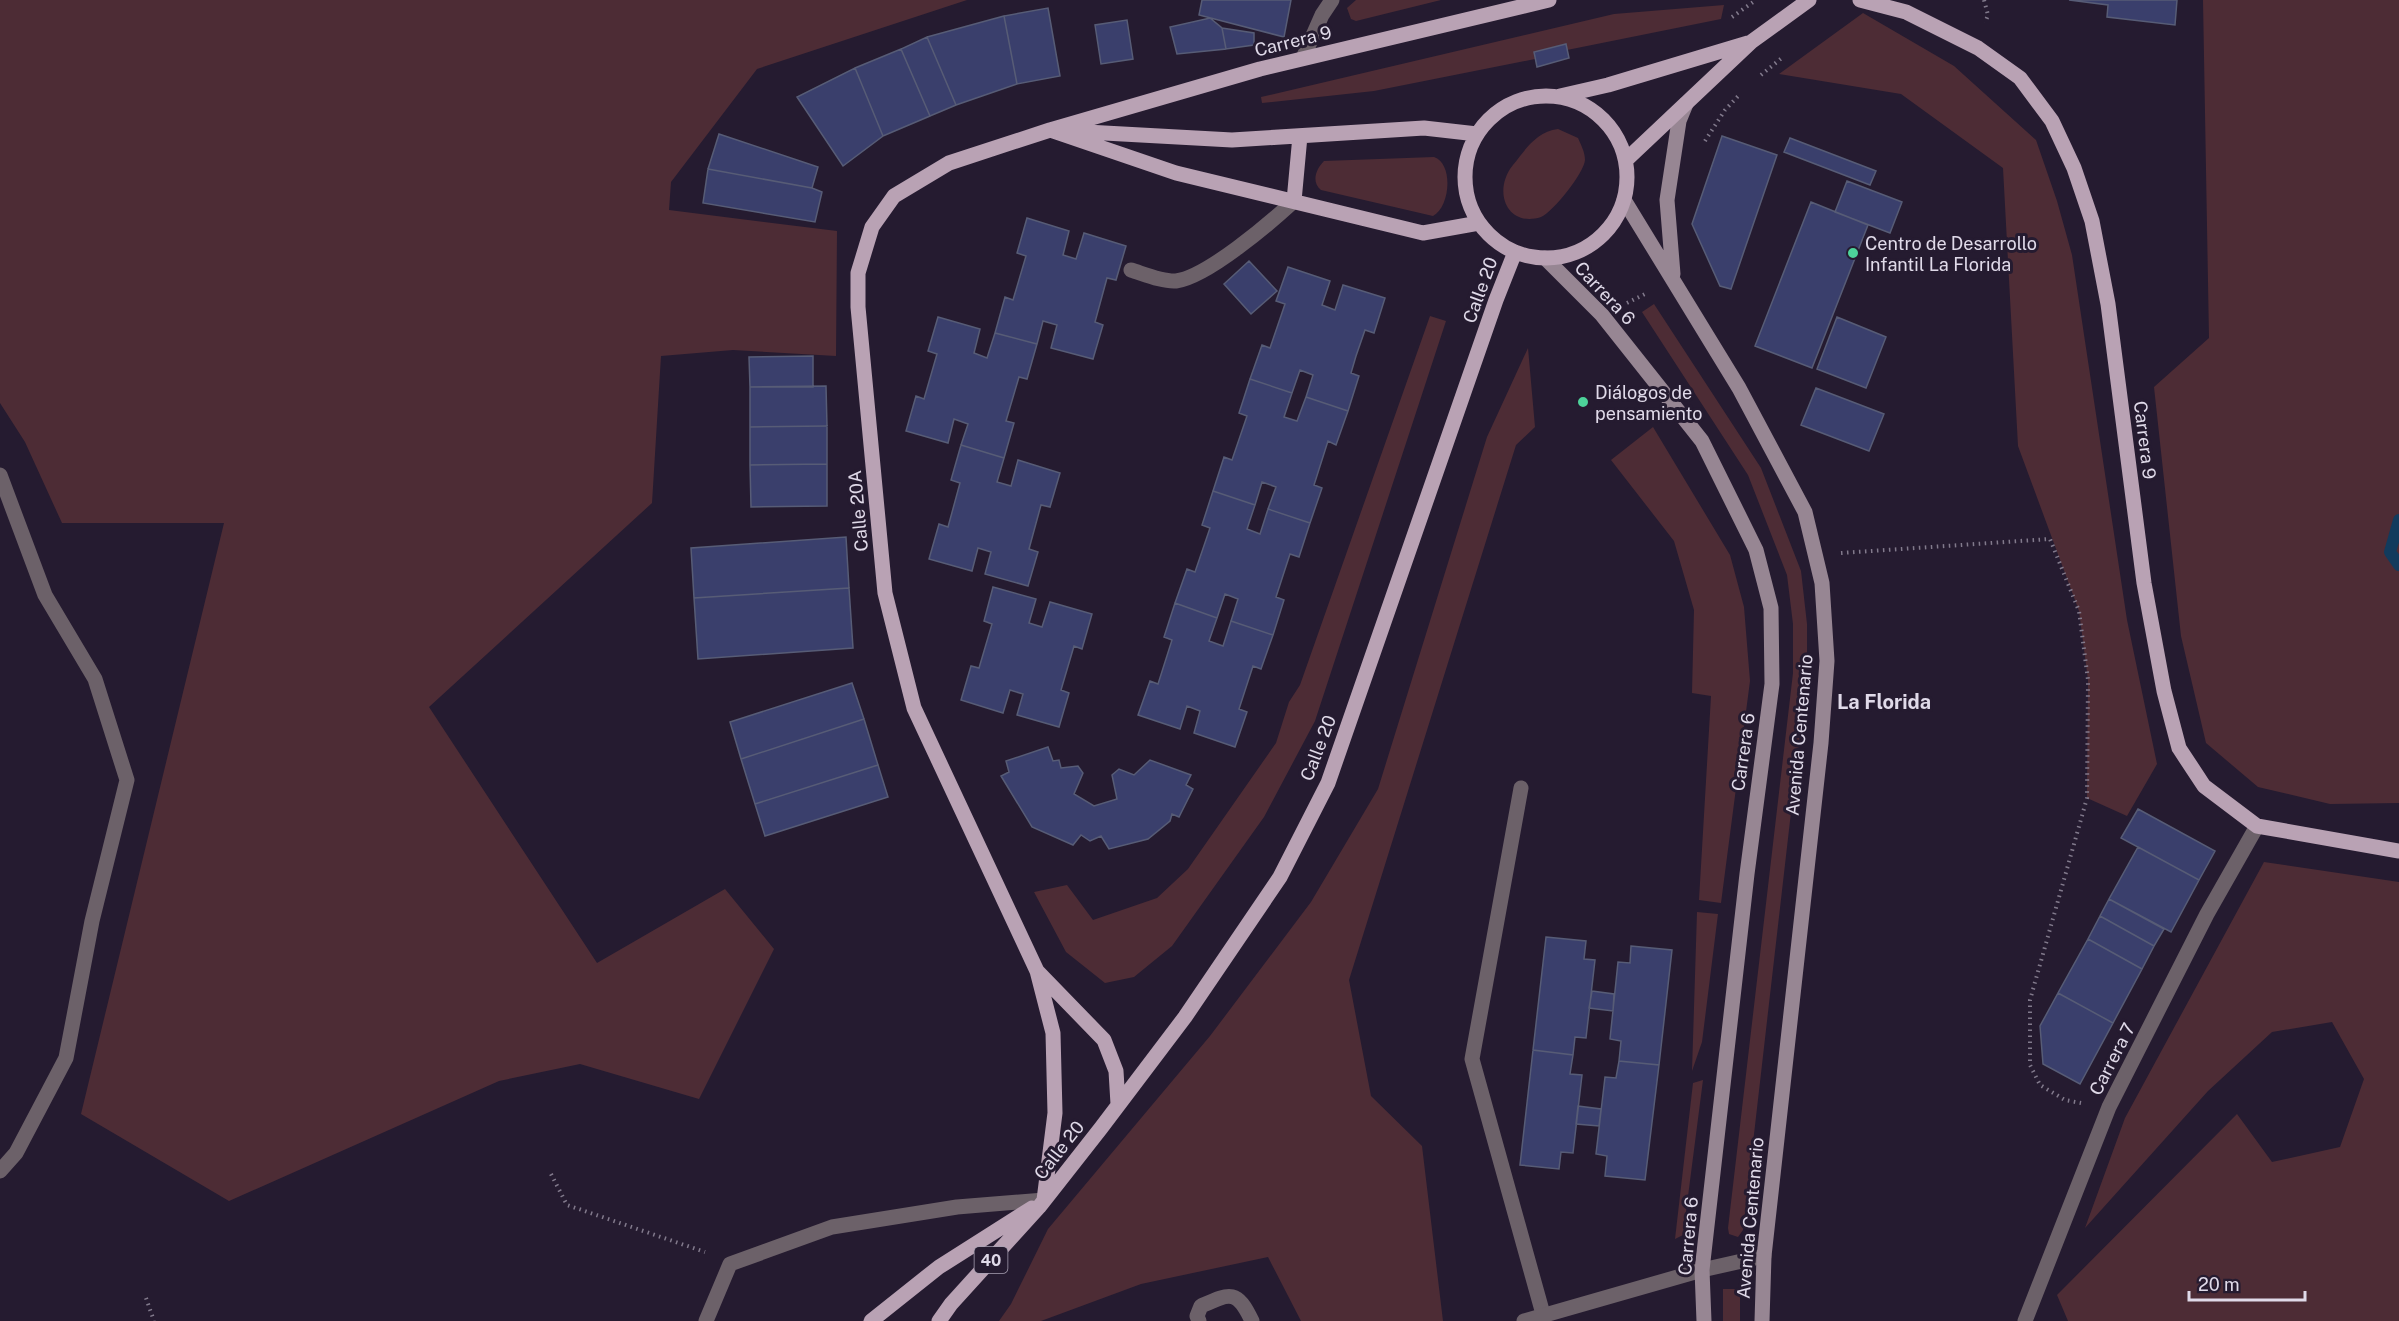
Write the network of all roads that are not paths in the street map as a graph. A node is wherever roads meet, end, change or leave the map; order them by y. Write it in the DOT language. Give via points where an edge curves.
graph roads {
  1 [pos="1332,0"];
  2 [pos="1549,0"];
  3 [pos="1809,0"];
  4 [pos="1860,0"];
  5 [pos="1751,42"];
  6 [pos="1303,58"];
  7 [pos="1560,96"];
  8 [pos="1686,104"];
  9 [pos="1050,130"];
  10 [pos="1477,134"];
  11 [pos="1300,136"];
  12 [pos="1626,160"];
  13 [pos="1624,200"];
  14 [pos="1294,201"];
  15 [pos="1479,223"];
  16 [pos="1515,252"];
  17 [pos="1545,258"];
  18 [pos="1131,270"];
  19 [pos="1674,280"];
  20 [pos="0,475"];
  21 [pos="1521,788"];
  22 [pos="2257,826"];
  23 [pos="2399,851"];
  24 [pos="1037,970"];
  25 [pos="1118,1104"];
  26 [pos="0,1172"];
  27 [pos="1044,1200"];
  28 [pos="1764,1256"];
  29 [pos="1702,1270"];
  30 [pos="1543,1314"];
  31 [pos="706,1321"];
  32 [pos="871,1321"];
  33 [pos="939,1321"];
  34 [pos="1199,1321"];
  35 [pos="1252,1321"];
  36 [pos="1524,1321"];
  37 [pos="1704,1321"];
  38 [pos="1762,1321"];
  39 [pos="2025,1321"];
  1 -- 6 [label="street"];
  2 -- 6 [label="main road, Carrera 9"];
  3 -- 5 [label="main road"];
  4 -- 22 [label="main road, Carrera 9" via="1906,12 1978,48 2020,78 2052,121 2092,221 2108,304 2144,583 2179,748 2204,786"];
  5 -- 7 [label="main road"];
  5 -- 8 [label="main road"];
  6 -- 9 [label="main road, Carrera 9"];
  7 -- 10 [label="main road" via="1528,97 1499,110"];
  7 -- 12 [label="main road" via="1598,115 1613,130"];
  8 -- 12 [label="main road"];
  8 -- 19 [label="main road" via="1679,121 1666,200"];
  9 -- 11 [label="main road" via="1232,140"];
  9 -- 14 [label="main road" via="1176,173"];
  9 -- 24 [label="main road, Calle 20A" via="949,163 894,196 872,227 858,273 885,593 911,697"];
  10 -- 11 [label="main road" via="1424,128"];
  10 -- 15 [label="main road" via="1466,163 1467,194"];
  11 -- 14 [label="main road"];
  12 -- 13 [label="main road"];
  13 -- 17 [label="main road" via="1612,224 1594,243 1571,255"];
  13 -- 19 [label="main road, Avenida Centenario"];
  14 -- 15 [label="main road" via="1423,233"];
  14 -- 18 [label="street" via="1214,265 1190,277 1173,281"];
  15 -- 16 [label="main road" via="1495,240"];
  16 -- 17 [label="main road"];
  16 -- 25 [label="main road, Calle 20" via="1328,783 1280,877 1185,1017"];
  17 -- 29 [label="main road, Carrera 6" via="1602,315 1702,441 1756,550 1771,608 1772,684"];
  19 -- 28 [label="main road, Avenida Centenario" via="1772,447 1805,512 1822,582 1827,661 1821,743"];
  20 -- 26 [label="street" via="45,595 95,679 127,780 92,921 66,1058 16,1153"];
  21 -- 30 [label="street" via="1472,1059"];
  22 -- 23 [label="main road, Carrera 9"];
  22 -- 39 [label="street, Carrera 7" via="2207,914 2109,1107"];
  24 -- 25 [label="main road" via="1104,1040 1116,1071"];
  24 -- 27 [label="main road" via="1053,1032 1056,1077"];
  25 -- 27 [label="main road, Calle 20"];
  27 -- 31 [label="street" via="957,1207 832,1227 730,1264"];
  27 -- 32 [label="main road" via="939,1267"];
  27 -- 33 [label="main road, 40"];
  28 -- 29 [label="street"];
  28 -- 38 [label="main road, Avenida Centenario"];
  29 -- 30 [label="street"];
  29 -- 37 [label="main road, Carrera 6"];
  30 -- 36 [label="street"];
  34 -- 35 [label="street" via="1201,1306 1226,1295 1234,1296"];
}
